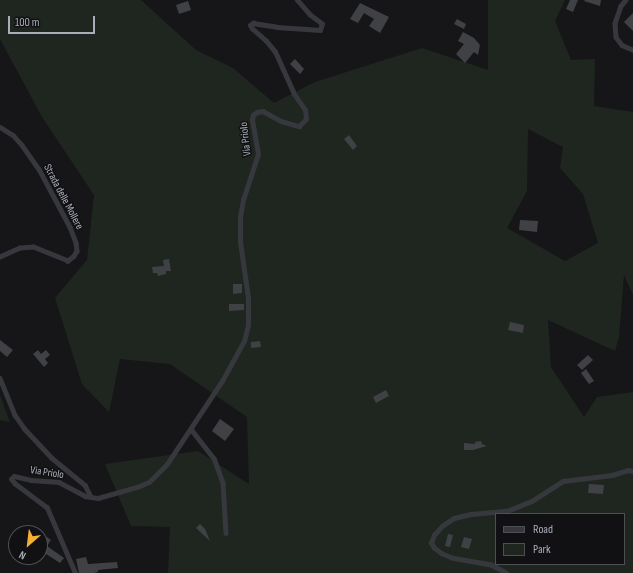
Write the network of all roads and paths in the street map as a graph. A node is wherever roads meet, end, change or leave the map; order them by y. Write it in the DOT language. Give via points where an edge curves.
graph roads {
  1 [pos="297,0"];
  2 [pos="626,0"];
  3 [pos="633,50"];
  4 [pos="0,127"];
  5 [pos="0,257"];
  6 [pos="0,378"];
  7 [pos="191,429"];
  8 [pos="633,471"];
  9 [pos="91,497"];
  10 [pos="226,533"];
  11 [pos="75,573"];
  12 [pos="506,573"];
  1 -- 7 [label="street, Via Priolo" via="322,24 320,30 253,23 250,25 275,52 294,94 305,110 306,119 300,126 281,121 263,111 253,116 258,157 243,200 240,217 240,242 248,304 247,330 231,365"];
  2 -- 3 [label="street" via="615,23 616,37 622,45"];
  4 -- 5 [label="street, Strada delle Mollere" via="13,135 39,169 70,227 77,251 68,261 34,247 20,248"];
  6 -- 9 [label="street" via="24,428 52,458 85,485"];
  7 -- 9 [label="street, Via Priolo" via="166,464 149,482 118,494"];
  7 -- 10 [label="street" via="214,458 223,483"];
  8 -- 12 [label="street" via="563,481 532,501 507,511 454,518 434,535 431,543 442,554 492,565"];
  9 -- 11 [label="street, Via Priolo" via="59,482 14,476 11,479 47,508"];
}
